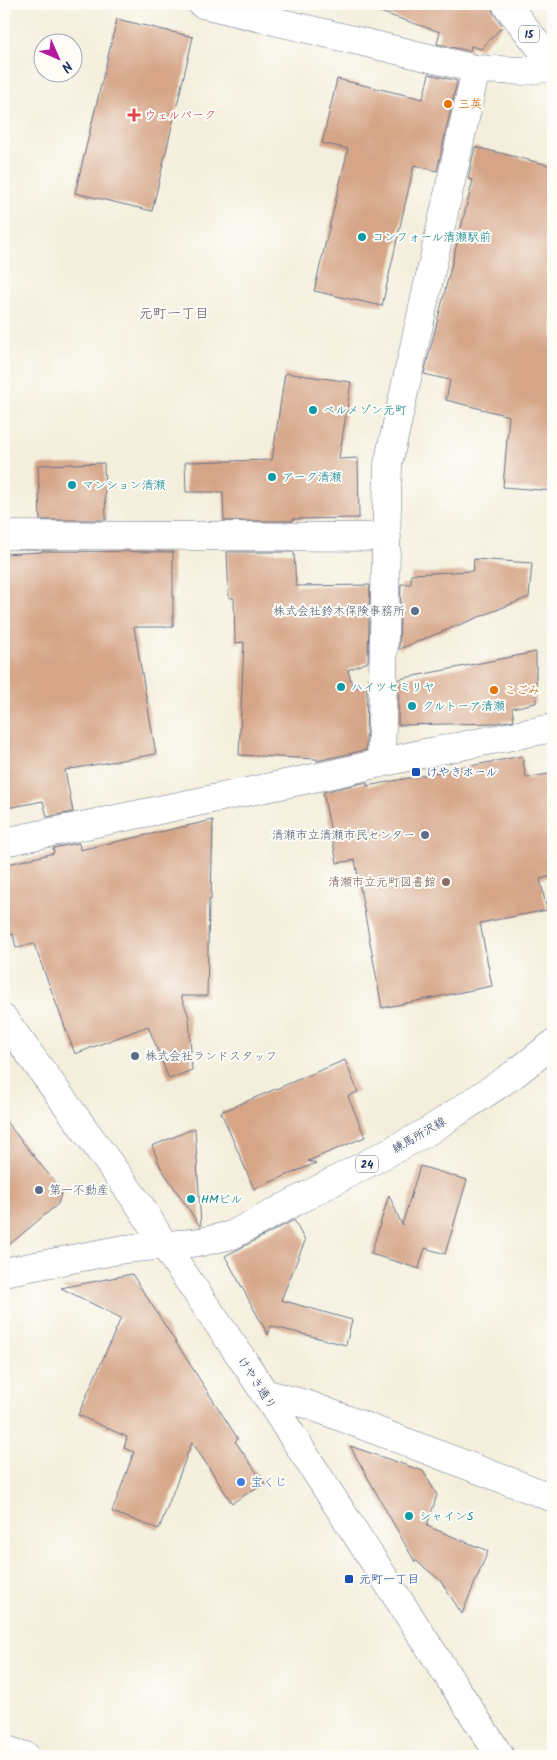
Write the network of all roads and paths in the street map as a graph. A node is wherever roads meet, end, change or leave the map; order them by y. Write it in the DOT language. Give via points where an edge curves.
graph roads {
  1 [pos="202,4"];
  2 [pos="506,4"];
  3 [pos="553,66"];
  4 [pos="476,69"];
  5 [pos="4,535"];
  6 [pos="387,538"];
  7 [pos="553,728"];
  8 [pos="381,763"];
  9 [pos="4,842"];
  10 [pos="4,1018"];
  11 [pos="553,1044"];
  12 [pos="164,1245"];
  13 [pos="4,1272"];
  14 [pos="264,1393"];
  15 [pos="553,1498"];
  16 [pos="4,1749"];
  17 [pos="26,1756"];
  18 [pos="500,1756"];
  1 -- 4 [label="street"];
  2 -- 3 [label="street, 15"];
  3 -- 4 [label="street" via="523,71"];
  4 -- 6 [label="street" via="388,464"];
  5 -- 6 [label="street"];
  6 -- 8 [label="street"];
  7 -- 8 [label="street"];
  8 -- 9 [label="street"];
  10 -- 12 [label="street, けやき通り" via="142,1207"];
  11 -- 12 [label="street, 練馬所沢線 / 24" via="427,1132 240,1231 201,1242"];
  12 -- 13 [label="street, 24" via="124,1249"];
  12 -- 14 [label="street, けやき通り"];
  14 -- 15 [label="street" via="309,1405"];
  14 -- 18 [label="street, けやき通り"];
  16 -- 17 [label="street"];
}
